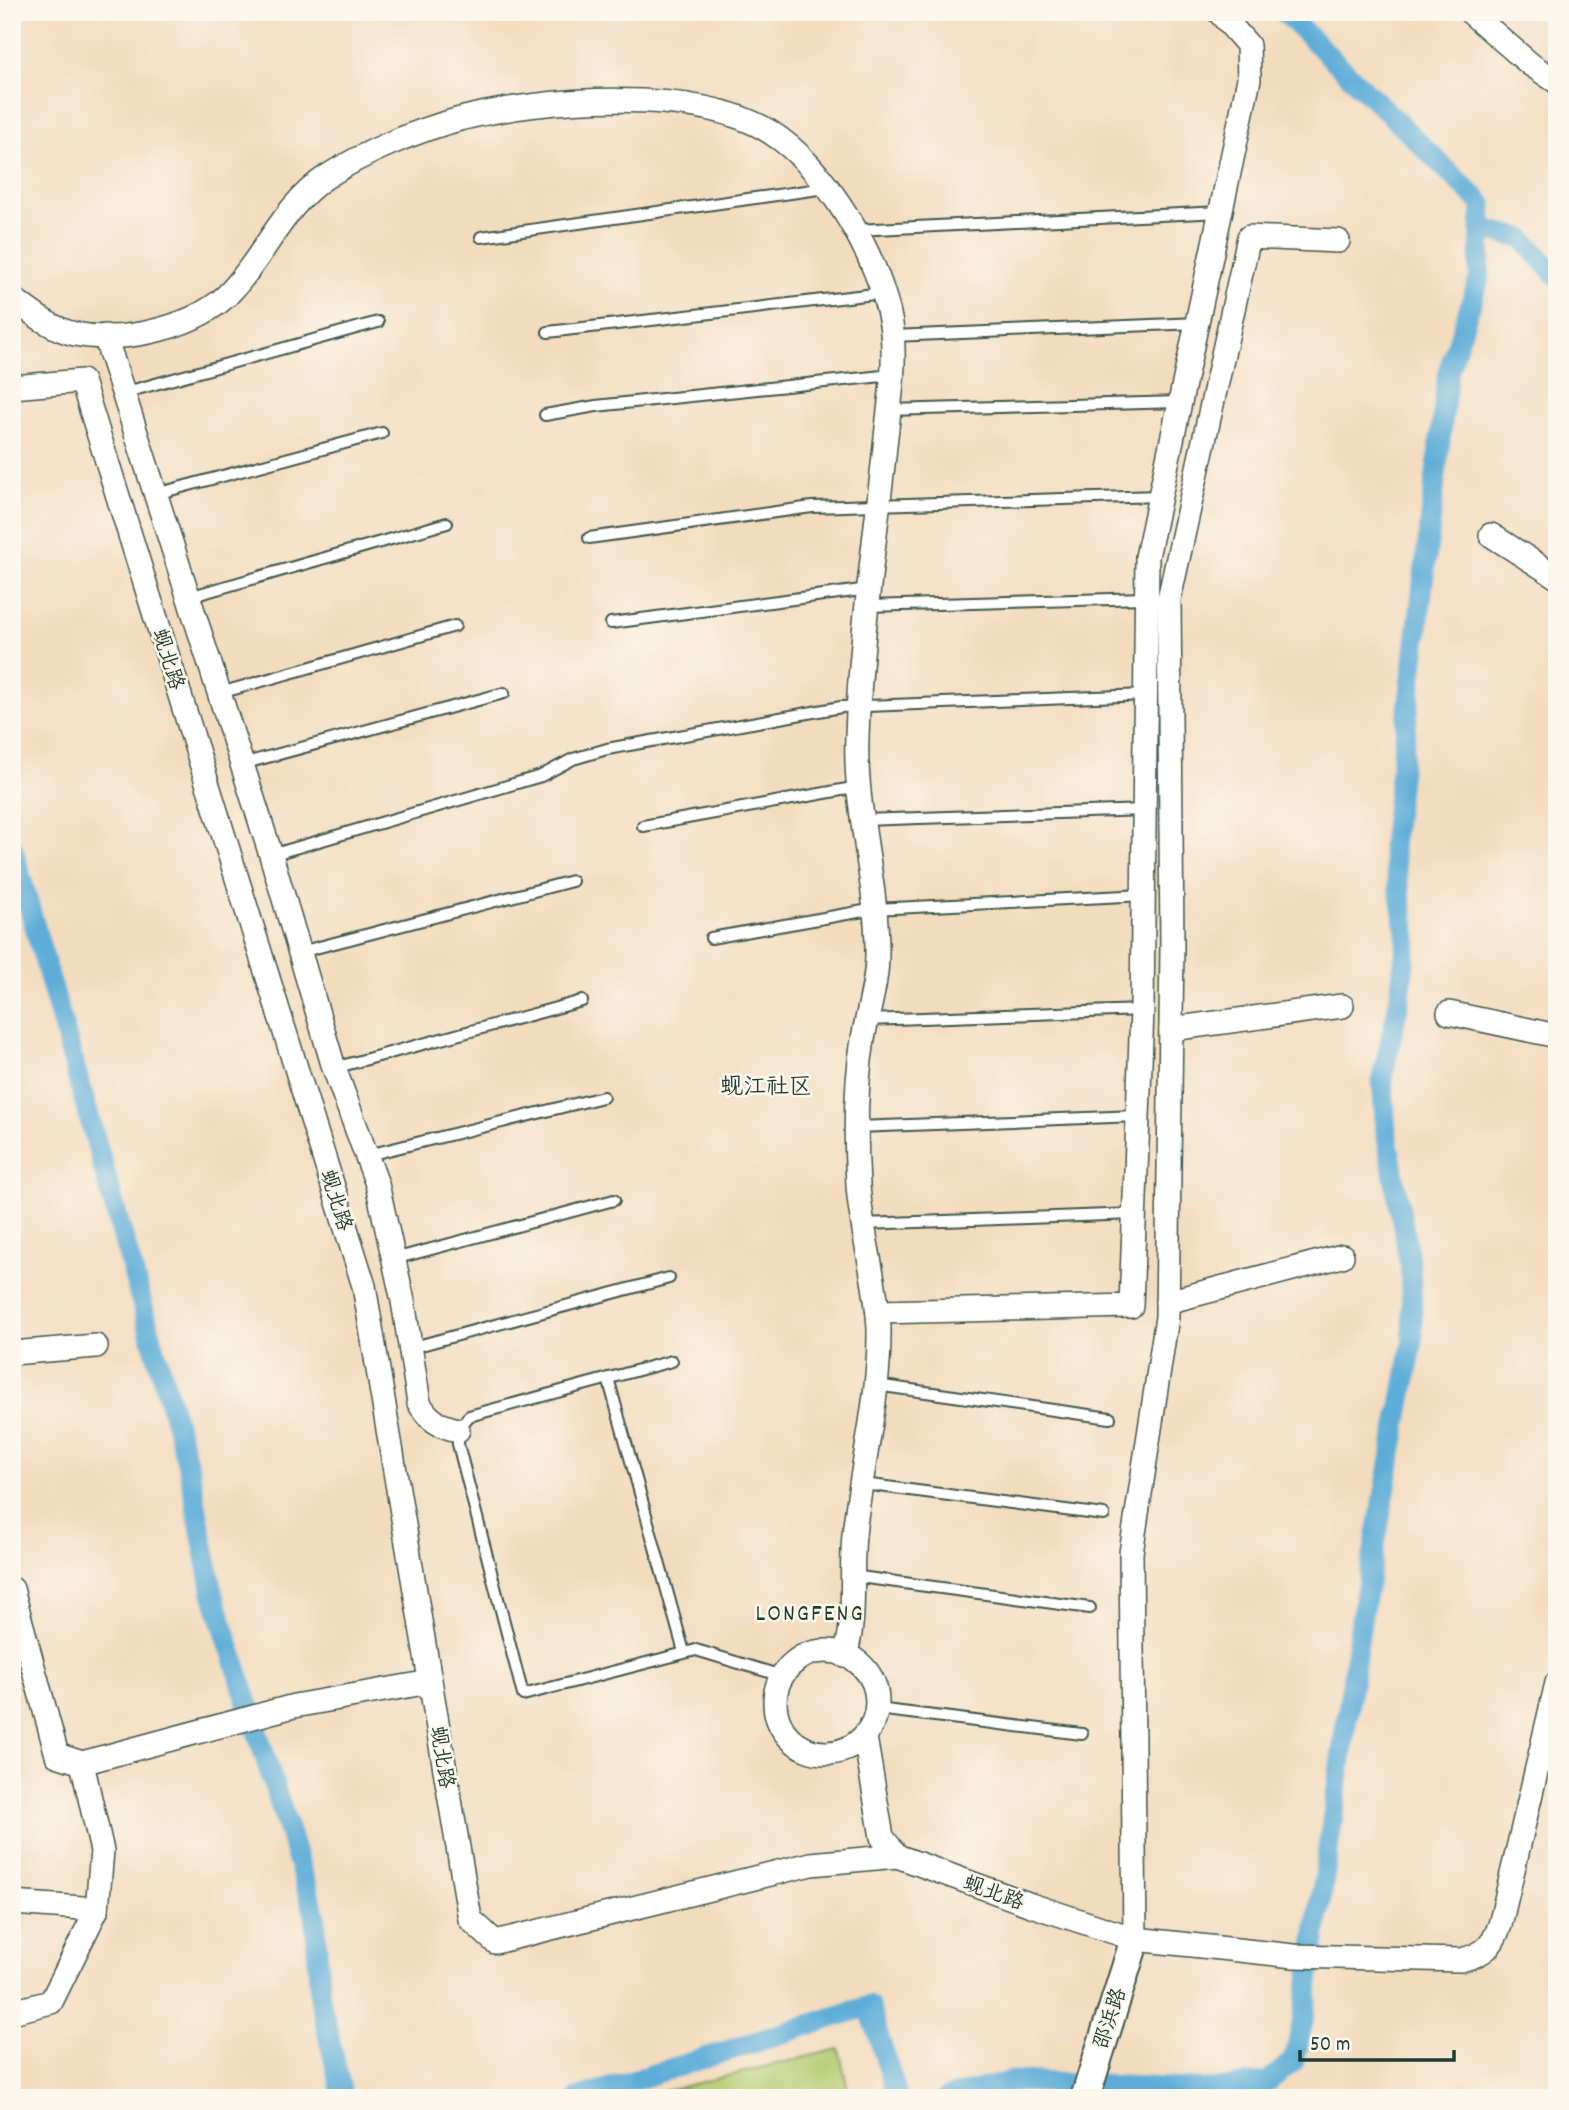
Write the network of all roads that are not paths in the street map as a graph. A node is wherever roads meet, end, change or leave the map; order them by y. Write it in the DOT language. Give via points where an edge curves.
graph roads {
  1 [pos="1219,12"];
  2 [pos="1470,12"];
  3 [pos="1554,76"];
  4 [pos="825,188"];
  5 [pos="1222,212"];
  6 [pos="856,230"];
  7 [pos="481,237"];
  8 [pos="1338,241"];
  9 [pos="883,293"];
  10 [pos="12,298"];
  11 [pos="378,322"];
  12 [pos="1198,323"];
  13 [pos="548,331"];
  14 [pos="105,336"];
  15 [pos="893,336"];
  16 [pos="892,375"];
  17 [pos="12,387"];
  18 [pos="123,393"];
  19 [pos="1180,402"];
  20 [pos="888,411"];
  21 [pos="545,415"];
  22 [pos="382,433"];
  23 [pos="156,494"];
  24 [pos="1159,496"];
  25 [pos="879,505"];
  26 [pos="447,523"];
  27 [pos="1491,535"];
  28 [pos="589,538"];
  29 [pos="1557,577"];
  30 [pos="189,597"];
  31 [pos="868,598"];
  32 [pos="1145,598"];
  33 [pos="611,623"];
  34 [pos="456,626"];
  35 [pos="220,693"];
  36 [pos="504,693"];
  37 [pos="1145,695"];
  38 [pos="859,706"];
  39 [pos="242,764"];
  40 [pos="858,787"];
  41 [pos="1145,810"];
  42 [pos="863,820"];
  43 [pos="643,826"];
  44 [pos="271,855"];
  45 [pos="572,881"];
  46 [pos="1144,895"];
  47 [pos="875,909"];
  48 [pos="711,938"];
  49 [pos="300,952"];
  50 [pos="582,1001"];
  51 [pos="1342,1006"];
  52 [pos="1142,1010"];
  53 [pos="1449,1013"];
  54 [pos="867,1020"];
  55 [pos="1171,1029"];
  56 [pos="1557,1036"];
  57 [pos="334,1068"];
  58 [pos="603,1097"];
  59 [pos="1138,1116"];
  60 [pos="856,1127"];
  61 [pos="368,1155"];
  62 [pos="614,1200"];
  63 [pos="1134,1214"];
  64 [pos="863,1224"];
  65 [pos="1342,1256"];
  66 [pos="394,1259"];
  67 [pos="669,1278"];
  68 [pos="1167,1301"];
  69 [pos="878,1312"];
  70 [pos="96,1346"];
  71 [pos="410,1348"];
  72 [pos="12,1353"];
  73 [pos="672,1361"];
  74 [pos="608,1378"];
  75 [pos="876,1385"];
  76 [pos="1110,1418"];
  77 [pos="458,1430"];
  78 [pos="863,1484"];
  79 [pos="1104,1515"];
  80 [pos="852,1577"];
  81 [pos="12,1589"];
  82 [pos="1090,1608"];
  83 [pos="684,1652"];
  84 [pos="845,1656"];
  85 [pos="782,1676"];
  86 [pos="430,1682"];
  87 [pos="1557,1683"];
  88 [pos="877,1709"];
  89 [pos="1082,1734"];
  90 [pos="864,1737"];
  91 [pos="82,1763"];
  92 [pos="897,1856"];
  93 [pos="12,1903"];
  94 [pos="97,1909"];
  95 [pos="1135,1939"];
  96 [pos="12,2012"];
  97 [pos="1085,2098"];
  1 -- 5 [label="street" via="1248,45 1250,63"];
  2 -- 3 [label="street" via="1530,64"];
  4 -- 6 [label="street"];
  4 -- 7 [label="lane"];
  4 -- 14 [label="street" via="802,158 769,131 704,109 665,102 573,103 460,119 367,155 322,179 289,210 232,292 202,315 166,328"];
  5 -- 6 [label="lane"];
  5 -- 12 [label="street"];
  6 -- 9 [label="street"];
  8 -- 55 [label="street" via="1249,237 1169,600"];
  9 -- 13 [label="lane"];
  9 -- 15 [label="street"];
  10 -- 14 [label="street" via="72,334"];
  11 -- 18 [label="lane"];
  12 -- 15 [label="lane"];
  12 -- 19 [label="street"];
  14 -- 18 [label="street"];
  15 -- 16 [label="street"];
  16 -- 20 [label="street"];
  16 -- 21 [label="lane"];
  17 -- 86 [label="street, 蚬北路" via="82,381 364,1286"];
  18 -- 23 [label="street"];
  19 -- 20 [label="lane"];
  19 -- 24 [label="street"];
  20 -- 25 [label="street"];
  22 -- 23 [label="lane"];
  23 -- 30 [label="street"];
  24 -- 25 [label="lane"];
  24 -- 32 [label="street" via="1147,557"];
  25 -- 28 [label="lane" via="812,507"];
  25 -- 31 [label="street"];
  26 -- 30 [label="lane"];
  27 -- 29 [label="street"];
  30 -- 35 [label="street"];
  31 -- 32 [label="lane"];
  31 -- 33 [label="lane"];
  31 -- 38 [label="street"];
  32 -- 37 [label="street"];
  34 -- 35 [label="lane"];
  35 -- 39 [label="street"];
  36 -- 39 [label="lane"];
  37 -- 38 [label="lane"];
  37 -- 41 [label="street"];
  38 -- 40 [label="street"];
  38 -- 44 [label="lane" via="607,749 541,776"];
  39 -- 44 [label="street"];
  40 -- 42 [label="street"];
  40 -- 43 [label="lane"];
  41 -- 42 [label="lane"];
  41 -- 46 [label="street"];
  42 -- 47 [label="street"];
  44 -- 49 [label="street"];
  45 -- 49 [label="lane"];
  46 -- 47 [label="lane"];
  46 -- 52 [label="street"];
  47 -- 48 [label="lane"];
  47 -- 54 [label="street" via="877,970"];
  49 -- 57 [label="street"];
  50 -- 57 [label="lane"];
  51 -- 55 [label="street"];
  52 -- 54 [label="lane"];
  52 -- 59 [label="street"];
  53 -- 56 [label="street"];
  54 -- 60 [label="street"];
  55 -- 68 [label="street"];
  57 -- 61 [label="street"];
  58 -- 61 [label="lane"];
  59 -- 60 [label="lane"];
  59 -- 63 [label="street"];
  60 -- 64 [label="street"];
  61 -- 66 [label="street"];
  62 -- 66 [label="lane"];
  63 -- 64 [label="lane"];
  63 -- 69 [label="street" via="1131,1306"];
  64 -- 69 [label="street"];
  65 -- 68 [label="street"];
  66 -- 71 [label="street"];
  67 -- 71 [label="lane"];
  68 -- 95 [label="street" via="1131,1553"];
  69 -- 75 [label="street"];
  70 -- 72 [label="street"];
  71 -- 77 [label="street" via="419,1403 427,1417"];
  73 -- 74 [label="lane"];
  74 -- 77 [label="lane" via="469,1416"];
  74 -- 83 [label="lane"];
  75 -- 76 [label="lane"];
  75 -- 78 [label="street"];
  77 -- 83 [label="lane" via="523,1695"];
  78 -- 79 [label="lane"];
  78 -- 80 [label="street"];
  80 -- 82 [label="lane"];
  80 -- 84 [label="street" via="851,1637"];
  81 -- 91 [label="street" via="57,1755"];
  83 -- 85 [label="lane" via="696,1650"];
  84 -- 85 [label="street" via="816,1652 796,1660"];
  84 -- 88 [label="street" via="857,1661 871,1677"];
  85 -- 90 [label="street" via="775,1696 777,1718 788,1736 805,1749 826,1754 847,1749"];
  86 -- 91 [label="street" via="294,1706"];
  86 -- 92 [label="street, 蚬北路" via="470,1919 495,1942 811,1864"];
  87 -- 95 [label="street, 蚬北路" via="1500,1925 1492,1947 1480,1955 1461,1960 1332,1958"];
  88 -- 89 [label="lane"];
  88 -- 90 [label="street"];
  90 -- 92 [label="street" via="882,1837"];
  91 -- 94 [label="street" via="102,1851"];
  92 -- 95 [label="street, 蚬北路"];
  93 -- 94 [label="street"];
  94 -- 96 [label="street" via="51,2002"];
  95 -- 97 [label="street, 邵浜路"];
}
